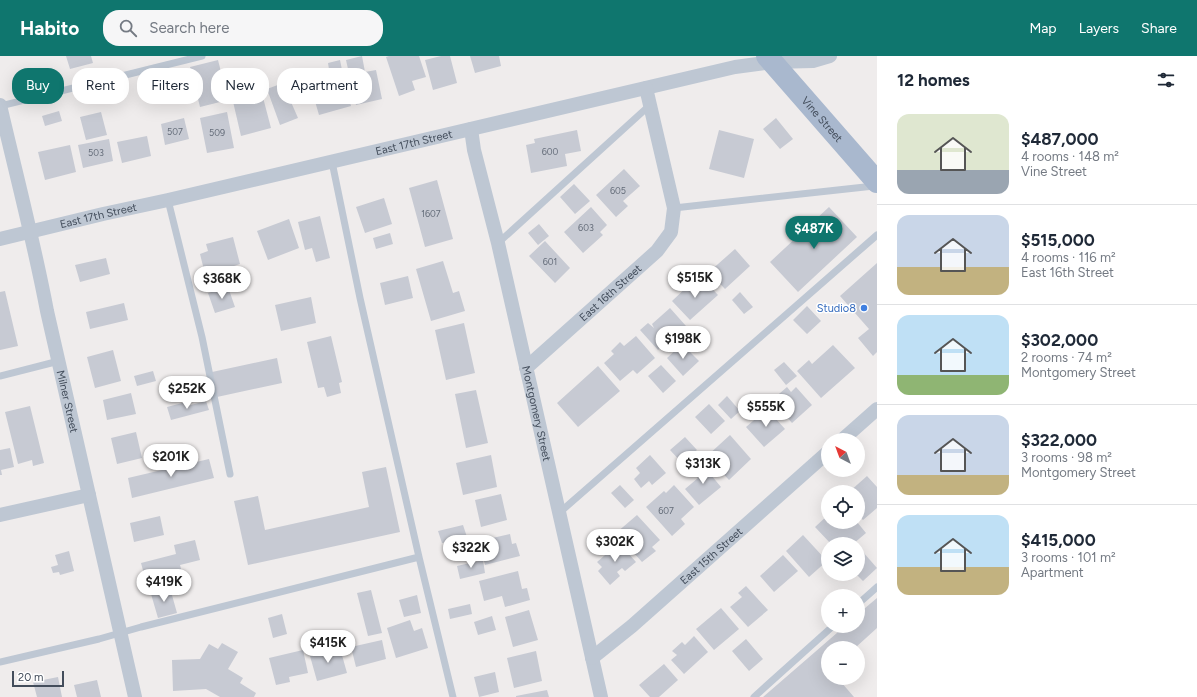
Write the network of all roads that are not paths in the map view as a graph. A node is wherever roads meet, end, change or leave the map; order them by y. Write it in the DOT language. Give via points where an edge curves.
graph roads {
  1 [pos="202,56"];
  2 [pos="830,56"];
  3 [pos="769,59"];
  4 [pos="646,88"];
  5 [pos="0,105"];
  6 [pos="650,105"];
  7 [pos="471,129"];
  8 [pos="332,162"];
  9 [pos="877,184"];
  10 [pos="168,200"];
  11 [pos="674,208"];
  12 [pos="29,232"];
  13 [pos="877,234"];
  14 [pos="0,239"];
  15 [pos="498,243"];
  16 [pos="59,361"];
  17 [pos="526,368"];
  18 [pos="0,376"];
  19 [pos="877,409"];
  20 [pos="850,433"];
  21 [pos="821,458"];
  22 [pos="230,474"];
  23 [pos="89,495"];
  24 [pos="559,513"];
  25 [pos="0,515"];
  26 [pos="419,557"];
  27 [pos="877,587"];
  28 [pos="865,598"];
  29 [pos="121,632"];
  30 [pos="826,633"];
  31 [pos="592,658"];
  32 [pos="0,662"];
  33 [pos="135,697"];
  34 [pos="453,697"];
  35 [pos="601,697"];
  36 [pos="754,697"];
  1 -- 5 [label="lane"];
  2 -- 3 [label="street, East 17th Street" via="813,61"];
  3 -- 4 [label="street, East 17th Street"];
  3 -- 9 [label="main road, Vine Street"];
  4 -- 6 [label="street, East 16th Street"];
  4 -- 7 [label="street, East 17th Street"];
  5 -- 12 [label="street, Milner Street"];
  6 -- 11 [label="street, East 16th Street"];
  6 -- 15 [label="lane"];
  7 -- 8 [label="street, East 17th Street"];
  7 -- 15 [label="street, Montgomery Street"];
  8 -- 10 [label="street, East 17th Street"];
  8 -- 26 [label="lane"];
  9 -- 11 [label="lane"];
  10 -- 12 [label="street, East 17th Street"];
  10 -- 22 [label="lane" via="202,337"];
  11 -- 17 [label="street, East 16th Street" via="670,232 657,251"];
  12 -- 14 [label="street, East 17th Street"];
  12 -- 16 [label="street, Milner Street" via="37,255"];
  13 -- 24 [label="lane"];
  15 -- 17 [label="street, Montgomery Street"];
  16 -- 18 [label="lane"];
  16 -- 23 [label="street, Milner Street"];
  17 -- 24 [label="street, Montgomery Street"];
  19 -- 20 [label="street"];
  21 -- 31 [label="street, East 15th Street" via="632,626"];
  23 -- 25 [label="street"];
  23 -- 29 [label="street, Milner Street"];
  24 -- 31 [label="street, Montgomery Street"];
  26 -- 29 [label="lane"];
  26 -- 34 [label="lane"];
  27 -- 28 [label="lane"];
  29 -- 32 [label="lane"];
  29 -- 33 [label="street, Milner Street"];
  30 -- 36 [label="lane"];
  31 -- 35 [label="street, Montgomery Street"];
}
